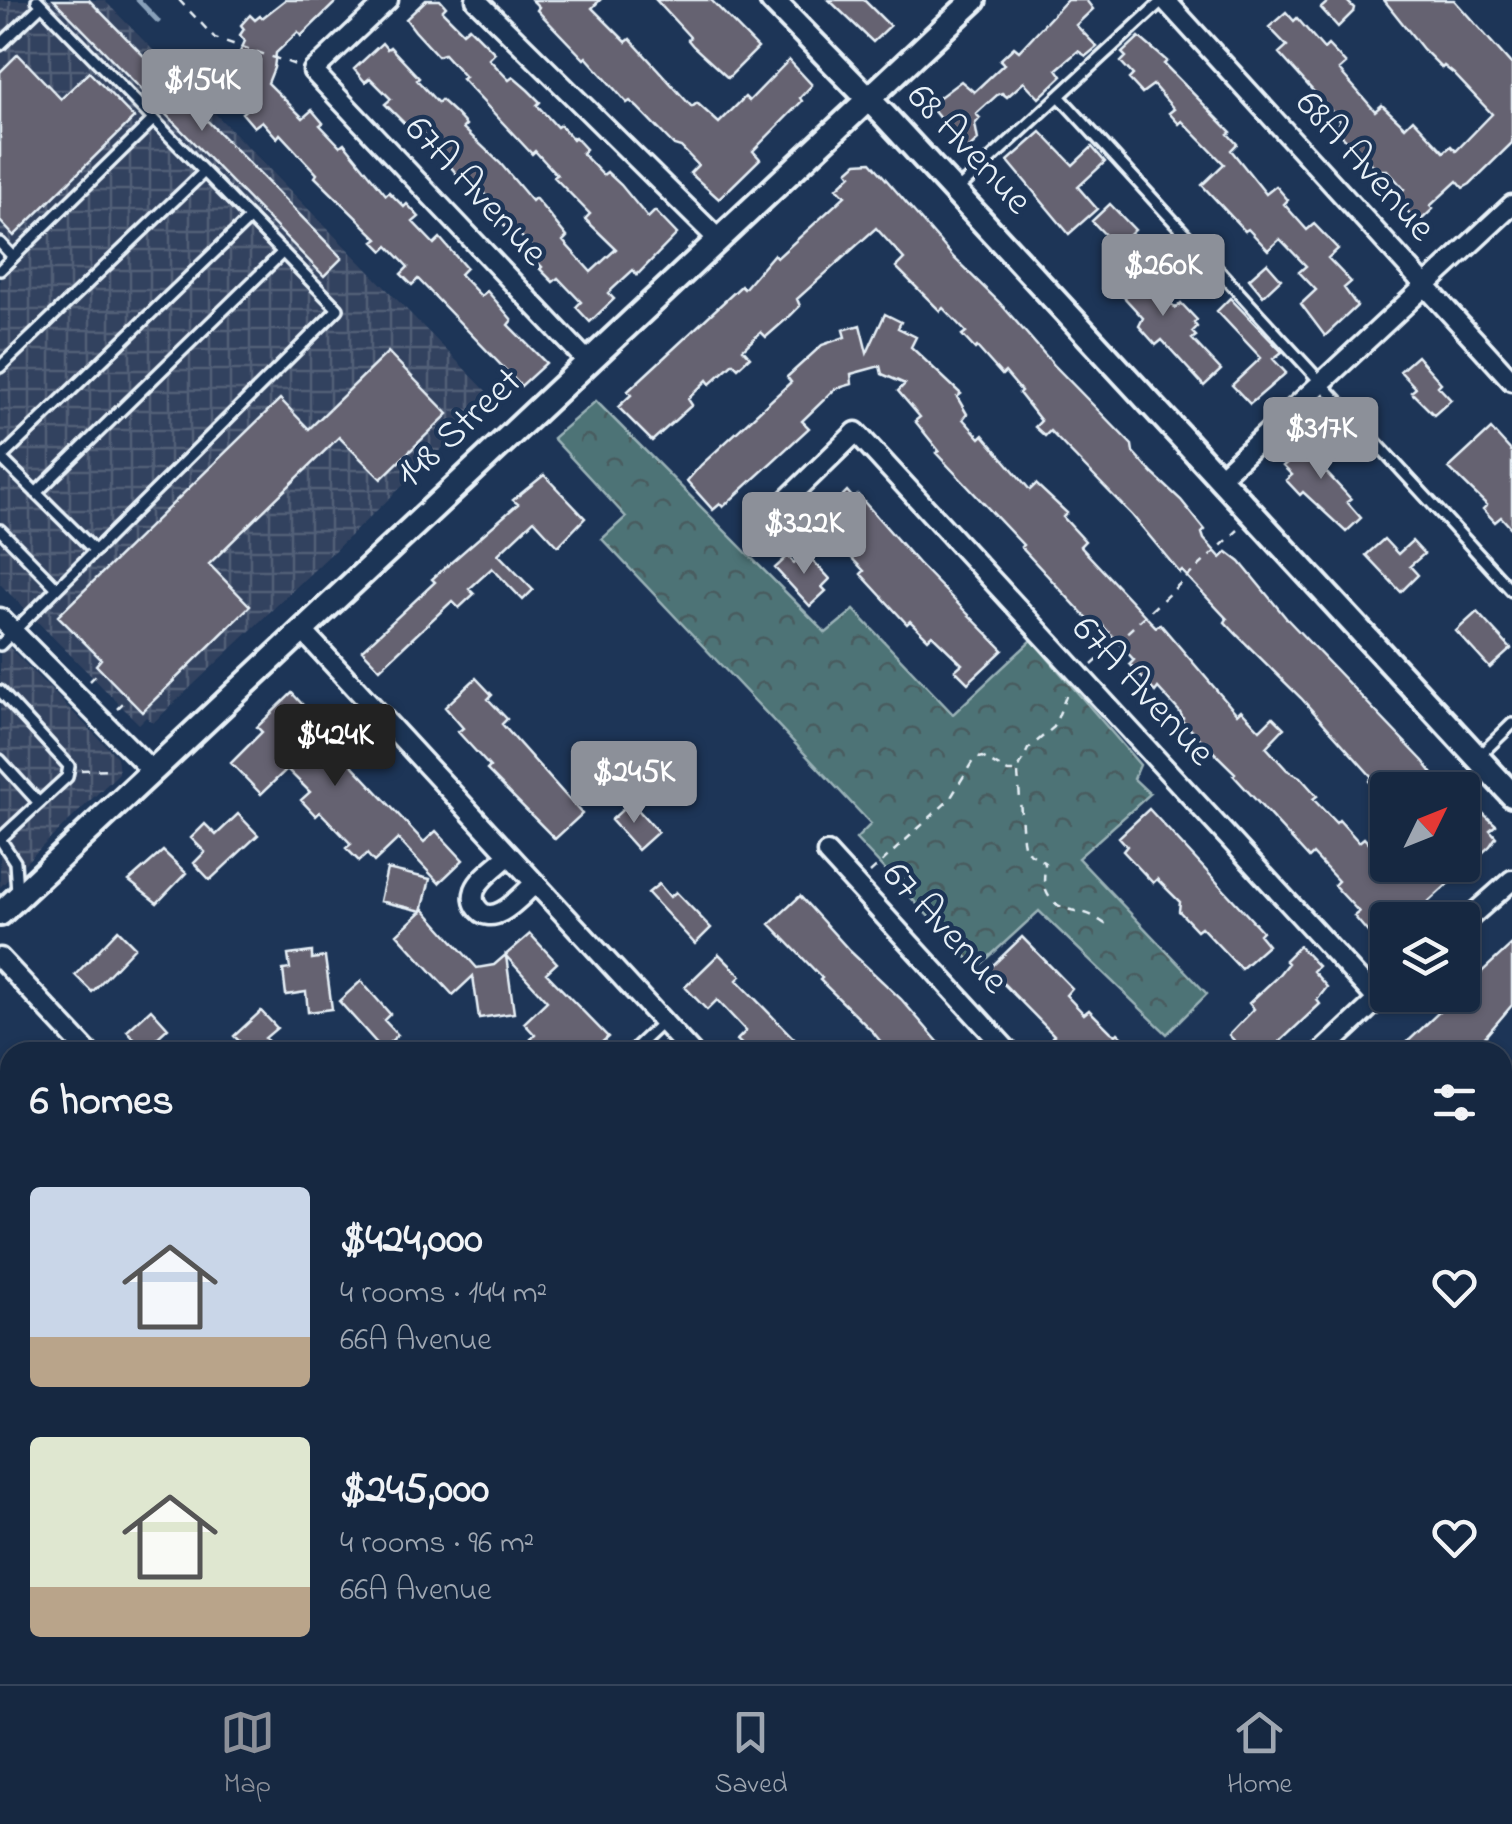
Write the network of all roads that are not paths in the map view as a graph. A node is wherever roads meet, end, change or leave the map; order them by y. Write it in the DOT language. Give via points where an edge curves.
graph roads {
  1 [pos="388,0"];
  2 [pos="476,0"];
  3 [pos="772,0"];
  4 [pos="974,0"];
  5 [pos="1164,0"];
  6 [pos="39,2"];
  7 [pos="0,45"];
  8 [pos="1059,96"];
  9 [pos="869,98"];
  10 [pos="154,120"];
  11 [pos="204,172"];
  12 [pos="956,192"];
  13 [pos="1512,205"];
  14 [pos="250,218"];
  15 [pos="718,239"];
  16 [pos="0,243"];
  17 [pos="282,252"];
  18 [pos="13,257"];
  19 [pos="0,270"];
  20 [pos="1425,286"];
  21 [pos="587,361"];
  22 [pos="0,367"];
  23 [pos="1322,382"];
  24 [pos="1512,382"];
  25 [pos="0,458"];
  26 [pos="1219,478"];
  27 [pos="36,494"];
  28 [pos="762,524"];
  29 [pos="0,530"];
  30 [pos="95,552"];
  31 [pos="57,588"];
  32 [pos="1512,591"];
  33 [pos="302,630"];
  34 [pos="5,631"];
  35 [pos="0,691"];
  36 [pos="1512,724"];
  37 [pos="1477,757"];
  38 [pos="0,760"];
  39 [pos="152,771"];
  40 [pos="1512,795"];
  41 [pos="39,803"];
  42 [pos="0,839"];
  43 [pos="827,853"];
  44 [pos="509,855"];
  45 [pos="1512,880"];
  46 [pos="534,883"];
  47 [pos="8,906"];
  48 [pos="1480,908"];
  49 [pos="0,958"];
  50 [pos="1370,982"];
  51 [pos="1370,1006"];
  52 [pos="663,1022"];
  53 [pos="79,1042"];
  54 [pos="641,1042"];
  55 [pos="682,1042"];
  56 [pos="1000,1042"];
  57 [pos="1333,1042"];
  1 -- 21 [label="street, 67A Avenue" via="304,68"];
  2 -- 15 [label="street"];
  3 -- 9 [label="street, 68 Avenue"];
  4 -- 9 [label="street, 148 Street"];
  5 -- 8 [label="lane"];
  5 -- 20 [label="street, 68A Avenue"];
  6 -- 7 [label="lane"];
  6 -- 10 [label="lane"];
  8 -- 12 [label="lane"];
  8 -- 23 [label="lane"];
  9 -- 12 [label="street, 68 Avenue"];
  9 -- 15 [label="street, 148 Street"];
  10 -- 11 [label="lane"];
  10 -- 18 [label="lane"];
  11 -- 14 [label="lane"];
  11 -- 22 [label="lane"];
  12 -- 26 [label="street, 68 Avenue"];
  13 -- 20 [label="street"];
  14 -- 17 [label="lane"];
  14 -- 25 [label="lane"];
  15 -- 21 [label="street, 148 Street"];
  16 -- 18 [label="lane"];
  17 -- 27 [label="lane"];
  17 -- 30 [label="lane" via="338,309"];
  18 -- 19 [label="lane"];
  20 -- 23 [label="street"];
  20 -- 24 [label="street, 68A Avenue"];
  21 -- 33 [label="street, 148 Street"];
  23 -- 26 [label="street"];
  23 -- 32 [label="lane"];
  25 -- 27 [label="lane"];
  26 -- 37 [label="street, 68 Avenue"];
  27 -- 30 [label="lane"];
  28 -- 50 [label="street, 67A Avenue" via="856,432"];
  29 -- 31 [label="lane"];
  30 -- 31 [label="lane"];
  31 -- 34 [label="lane"];
  33 -- 39 [label="street, 148 Street"];
  33 -- 44 [label="street"];
  34 -- 39 [label="street"];
  35 -- 41 [label="lane" via="70,766"];
  36 -- 37 [label="lane"];
  37 -- 40 [label="street, 68 Avenue"];
  38 -- 41 [label="lane"];
  39 -- 47 [label="street, 148 Street"];
  41 -- 42 [label="lane"];
  42 -- 47 [label="lane" via="15,862"];
  43 -- 56 [label="street, 67 Avenue"];
  44 -- 46 [label="street"];
  44 -- 46 [label="street" via="476,886 478,909 500,914"];
  45 -- 48 [label="street"];
  46 -- 52 [label="street"];
  49 -- 53 [label="street"];
  51 -- 57 [label="street"];
  52 -- 54 [label="lane"];
  52 -- 55 [label="street"];
}
